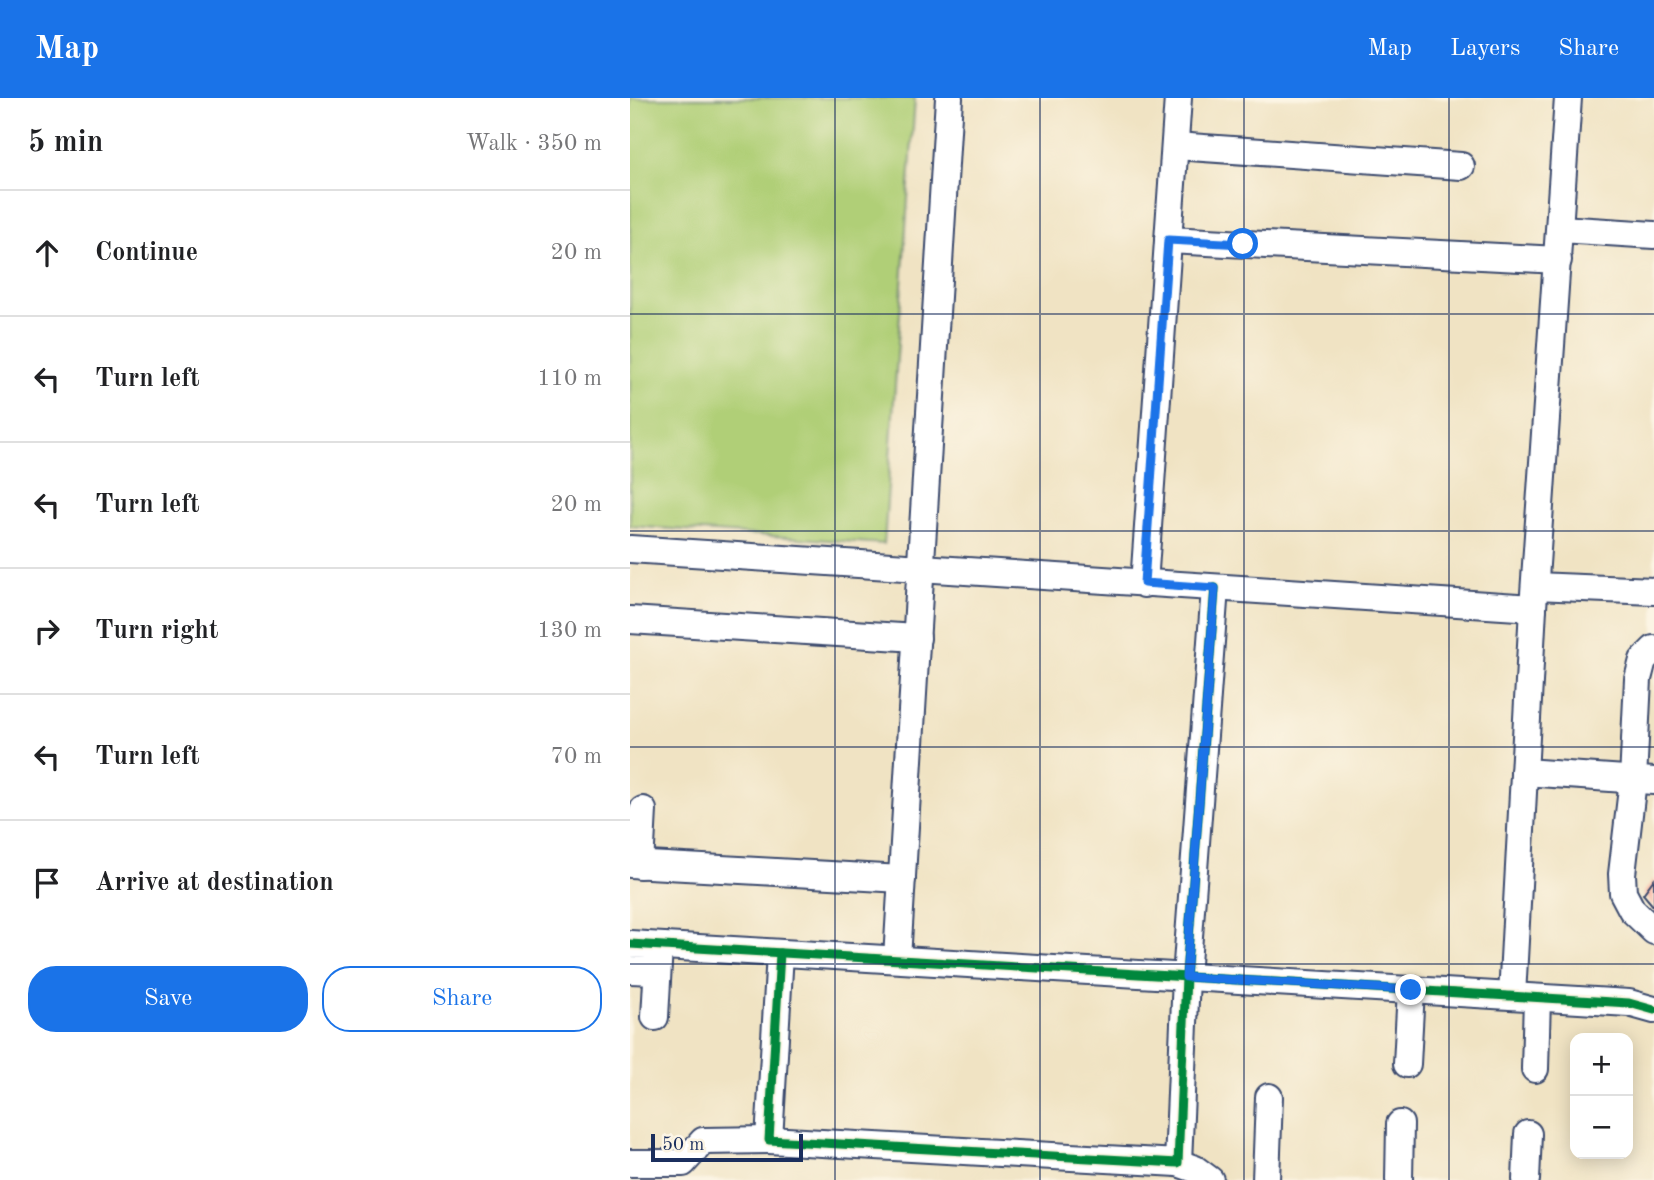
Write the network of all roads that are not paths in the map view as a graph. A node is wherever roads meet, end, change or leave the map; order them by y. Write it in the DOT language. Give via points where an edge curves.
graph roads {
  1 [pos="949,98"];
  2 [pos="1178,98"];
  3 [pos="1568,98"];
  4 [pos="1175,146"];
  5 [pos="1461,166"];
  6 [pos="1560,229"];
  7 [pos="1654,236"];
  8 [pos="1168,240"];
  9 [pos="1558,260"];
  10 [pos="630,550"];
  11 [pos="921,568"];
  12 [pos="1144,583"];
  13 [pos="1215,588"];
  14 [pos="1654,591"];
  15 [pos="1534,597"];
  16 [pos="630,620"];
  17 [pos="917,638"];
  18 [pos="1654,649"];
  19 [pos="1524,772"];
  20 [pos="1643,781"];
  21 [pos="643,810"];
  22 [pos="635,864"];
  23 [pos="902,879"];
  24 [pos="1654,931"];
  25 [pos="630,944"];
  26 [pos="780,953"];
  27 [pos="658,958"];
  28 [pos="897,959"];
  29 [pos="630,970"];
  30 [pos="1186,977"];
  31 [pos="1411,990"];
  32 [pos="1524,997"];
  33 [pos="1654,1010"];
  34 [pos="655,1017"];
  35 [pos="1407,1065"];
  36 [pos="1535,1069"];
  37 [pos="1269,1097"];
  38 [pos="1400,1124"];
  39 [pos="1528,1134"];
  40 [pos="769,1140"];
  41 [pos="630,1163"];
  42 [pos="1178,1163"];
  43 [pos="1210,1180"];
  44 [pos="1266,1180"];
  45 [pos="1399,1180"];
  46 [pos="1526,1180"];
  1 -- 11 [label="street"];
  2 -- 4 [label="street"];
  3 -- 6 [label="street"];
  4 -- 5 [label="street"];
  4 -- 8 [label="street"];
  6 -- 7 [label="street"];
  6 -- 9 [label="street"];
  8 -- 9 [label="street"];
  8 -- 12 [label="street"];
  9 -- 15 [label="street"];
  10 -- 11 [label="street"];
  11 -- 12 [label="street"];
  11 -- 17 [label="street"];
  12 -- 13 [label="street"];
  13 -- 15 [label="street"];
  13 -- 30 [label="street"];
  14 -- 15 [label="street"];
  15 -- 19 [label="street"];
  16 -- 17 [label="street"];
  17 -- 23 [label="street"];
  18 -- 20 [label="street" via="1643,660 1638,679"];
  19 -- 20 [label="street"];
  19 -- 32 [label="street"];
  20 -- 24 [label="street" via="1622,874 1623,893 1632,910"];
  21 -- 22 [label="street"];
  22 -- 23 [label="street"];
  23 -- 28 [label="street"];
  25 -- 27 [label="street"];
  26 -- 27 [label="street"];
  26 -- 28 [label="street"];
  26 -- 40 [label="street"];
  27 -- 29 [label="street"];
  27 -- 34 [label="street"];
  28 -- 30 [label="street"];
  30 -- 31 [label="street"];
  30 -- 42 [label="street"];
  31 -- 32 [label="street"];
  31 -- 35 [label="street"];
  32 -- 33 [label="street" via="1629,1003"];
  32 -- 36 [label="street"];
  37 -- 44 [label="street"];
  38 -- 45 [label="street"];
  39 -- 46 [label="street"];
  40 -- 41 [label="street" via="703,1141 683,1163"];
  40 -- 42 [label="street"];
  42 -- 43 [label="street"];
}
